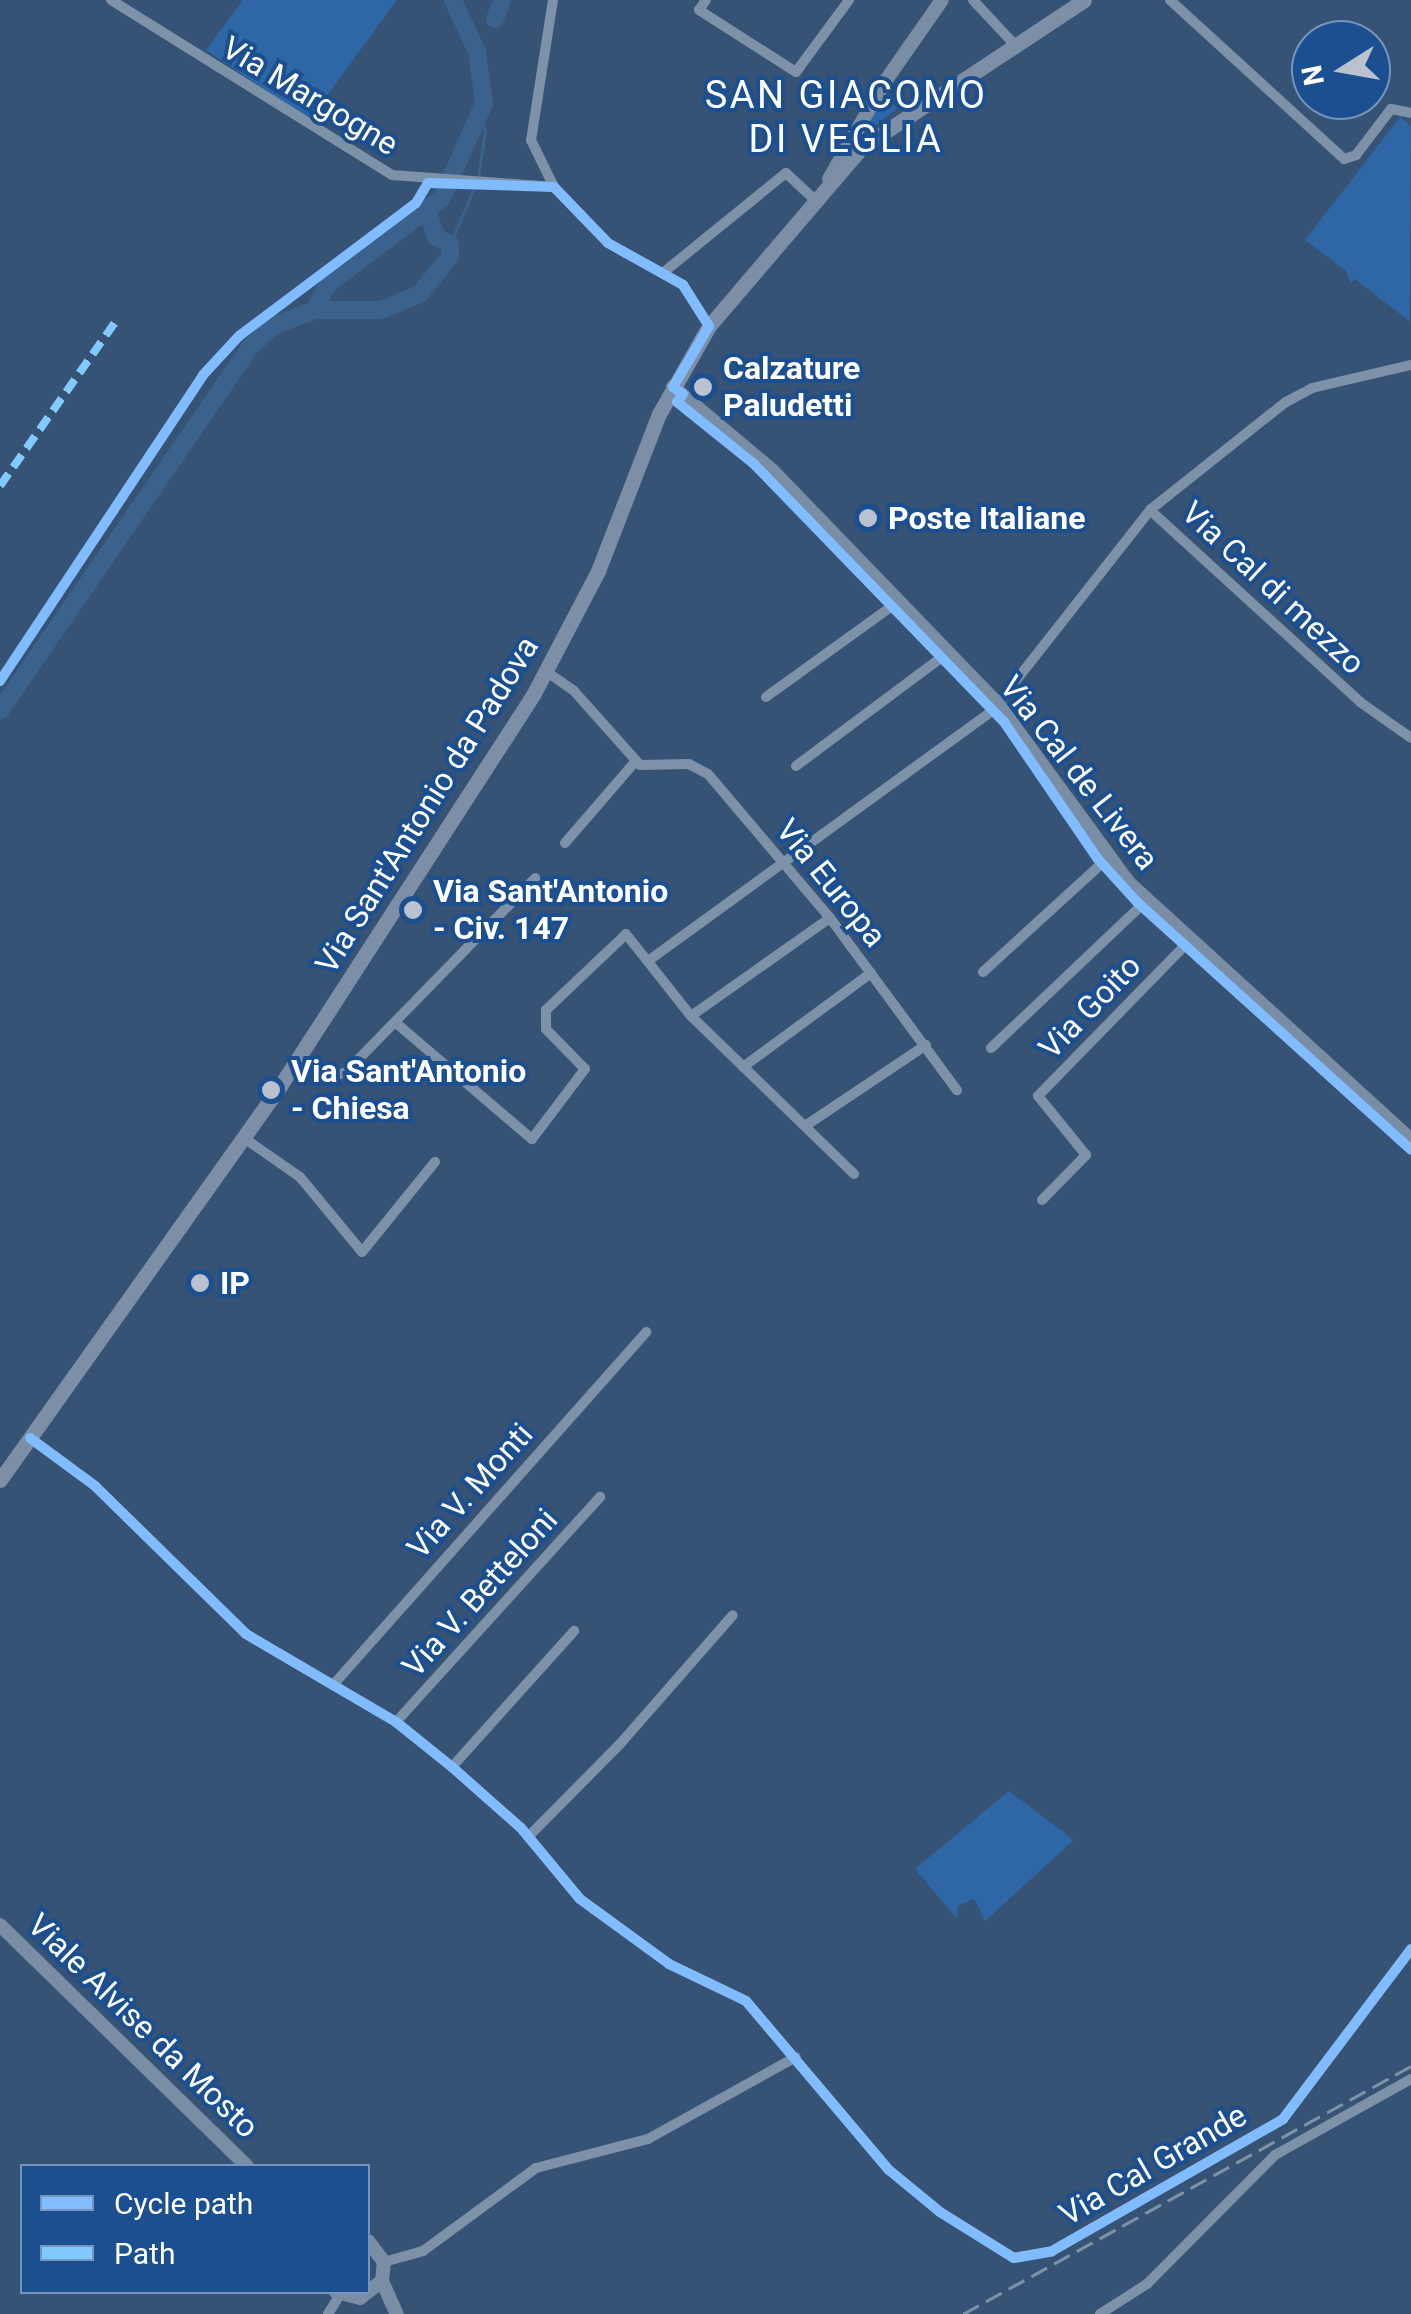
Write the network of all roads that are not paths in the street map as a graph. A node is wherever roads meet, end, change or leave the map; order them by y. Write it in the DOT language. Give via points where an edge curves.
graph roads {
  1 [pos="111,0"];
  2 [pos="553,0"];
  3 [pos="706,0"];
  4 [pos="849,0"];
  5 [pos="942,0"];
  6 [pos="973,0"];
  7 [pos="1084,0"];
  8 [pos="1170,0"];
  9 [pos="1014,44"];
  10 [pos="1411,113"];
  11 [pos="829,179"];
  12 [pos="554,187"];
  13 [pos="813,198"];
  14 [pos="664,272"];
  15 [pos="710,326"];
  16 [pos="1411,365"];
  17 [pos="673,388"];
  18 [pos="1150,510"];
  19 [pos="899,601"];
  20 [pos="949,652"];
  21 [pos="547,672"];
  22 [pos="766,697"];
  23 [pos="998,704"];
  24 [pos="1411,738"];
  25 [pos="635,762"];
  26 [pos="796,766"];
  27 [pos="565,843"];
  28 [pos="1108,858"];
  29 [pos="784,863"];
  30 [pos="535,878"];
  31 [pos="1147,900"];
  32 [pos="830,918"];
  33 [pos="1191,939"];
  34 [pos="648,961"];
  35 [pos="982,972"];
  36 [pos="871,973"];
  37 [pos="691,1016"];
  38 [pos="396,1023"];
  39 [pos="926,1045"];
  40 [pos="991,1048"];
  41 [pos="300,1056"];
  42 [pos="743,1066"];
  43 [pos="957,1090"];
  44 [pos="808,1124"];
  45 [pos="244,1138"];
  46 [pos="1411,1140"];
  47 [pos="436,1162"];
  48 [pos="854,1174"];
  49 [pos="1042,1200"];
  50 [pos="646,1332"];
  51 [pos="30,1438"];
  52 [pos="0,1480"];
  53 [pos="600,1497"];
  54 [pos="733,1615"];
  55 [pos="574,1631"];
  56 [pos="333,1685"];
  57 [pos="396,1722"];
  58 [pos="452,1768"];
  59 [pos="528,1837"];
  60 [pos="0,1925"];
  61 [pos="1411,1949"];
  62 [pos="796,2057"];
  63 [pos="1411,2079"];
  64 [pos="245,2164"];
  65 [pos="370,2244"];
  66 [pos="384,2262"];
  67 [pos="382,2281"];
  68 [pos="370,2292"];
  69 [pos="347,2294"];
  70 [pos="366,2296"];
  71 [pos="396,2313"];
  72 [pos="1100,2314"];
  1 -- 12 [label="street, Via Margogne" via="392,176"];
  2 -- 12 [label="street" via="531,140"];
  3 -- 4 [label="street" via="699,10 796,72"];
  5 -- 11 [label="street"];
  6 -- 9 [label="street"];
  7 -- 9 [label="main road, Via Sant'Antonio da Padova"];
  8 -- 10 [label="street" via="1344,158 1356,155 1392,109"];
  9 -- 11 [label="main road, Via Sant'Antonio da Padova" via="897,118"];
  11 -- 13 [label="main road, Via Sant'Antonio da Padova"];
  12 -- 14 [label="street" via="608,243"];
  13 -- 14 [label="street" via="786,173"];
  13 -- 15 [label="main road, Via Sant'Antonio da Padova"];
  14 -- 15 [label="street" via="683,285"];
  15 -- 17 [label="main road, Via Sant'Antonio da Padova"];
  16 -- 18 [label="street" via="1312,388"];
  17 -- 19 [label="street, Via Cal de Livera" via="772,470"];
  17 -- 21 [label="main road, Via Sant'Antonio da Padova" via="598,570"];
  18 -- 23 [label="street"];
  18 -- 24 [label="street, Via Cal di mezzo" via="1360,702"];
  19 -- 20 [label="street, Via Cal de Livera"];
  19 -- 22 [label="street"];
  20 -- 23 [label="street, Via Cal de Livera"];
  20 -- 26 [label="street"];
  21 -- 25 [label="street" via="574,692"];
  21 -- 41 [label="main road, Via Sant'Antonio da Padova"];
  23 -- 28 [label="street, Via Cal de Livera"];
  23 -- 29 [label="street"];
  25 -- 27 [label="street"];
  25 -- 29 [label="street, Via Europa" via="702,768"];
  28 -- 31 [label="street, Via Cal de Livera"];
  28 -- 35 [label="street"];
  29 -- 32 [label="street, Via Europa"];
  29 -- 34 [label="street"];
  30 -- 38 [label="street"];
  31 -- 33 [label="street, Via Cal de Livera"];
  31 -- 40 [label="street"];
  32 -- 36 [label="street, Via Europa"];
  32 -- 37 [label="street"];
  33 -- 46 [label="street, Via Cal de Livera"];
  33 -- 49 [label="street, Via Goito" via="1038,1096 1086,1155"];
  34 -- 37 [label="street"];
  34 -- 38 [label="street" via="632,939 618,935 544,1016 546,1029 585,1069 532,1139"];
  36 -- 39 [label="street, Via Europa"];
  36 -- 42 [label="street"];
  37 -- 42 [label="street"];
  38 -- 41 [label="street" via="342,1075 327,1076"];
  39 -- 43 [label="street, Via Europa"];
  39 -- 44 [label="street"];
  41 -- 45 [label="main road, Via Sant'Antonio da Padova"];
  42 -- 44 [label="street"];
  44 -- 48 [label="street"];
  45 -- 47 [label="street" via="300,1178 362,1252"];
  45 -- 51 [label="main road, Via Sant'Antonio da Padova"];
  50 -- 56 [label="street, Via V. Monti"];
  51 -- 52 [label="main road, Via Sant'Antonio da Padova"];
  51 -- 56 [label="street, Via Cal Grande" via="95,1486 239,1628"];
  53 -- 57 [label="street, Via V. Betteloni"];
  54 -- 59 [label="street"];
  55 -- 58 [label="street"];
  56 -- 57 [label="street, Via Cal Grande"];
  57 -- 58 [label="street, Via Cal Grande"];
  58 -- 59 [label="street, Via Cal Grande"];
  59 -- 62 [label="street, Via Cal Grande" via="580,1900 670,1964 746,2001"];
  60 -- 64 [label="street, Viale Alvise da Mosto"];
  61 -- 62 [label="street, Via Cal Grande" via="1283,2119 1034,2258 996,2249 910,2188"];
  62 -- 66 [label="street" via="648,2138 536,2168 423,2251"];
  63 -- 72 [label="street" via="1275,2155 1147,2284"];
  65 -- 66 [label="street"];
  66 -- 67 [label="street"];
  67 -- 68 [label="street"];
  67 -- 71 [label="street"];
  69 -- 70 [label="street"];
  70 -- 71 [label="street"];
}
